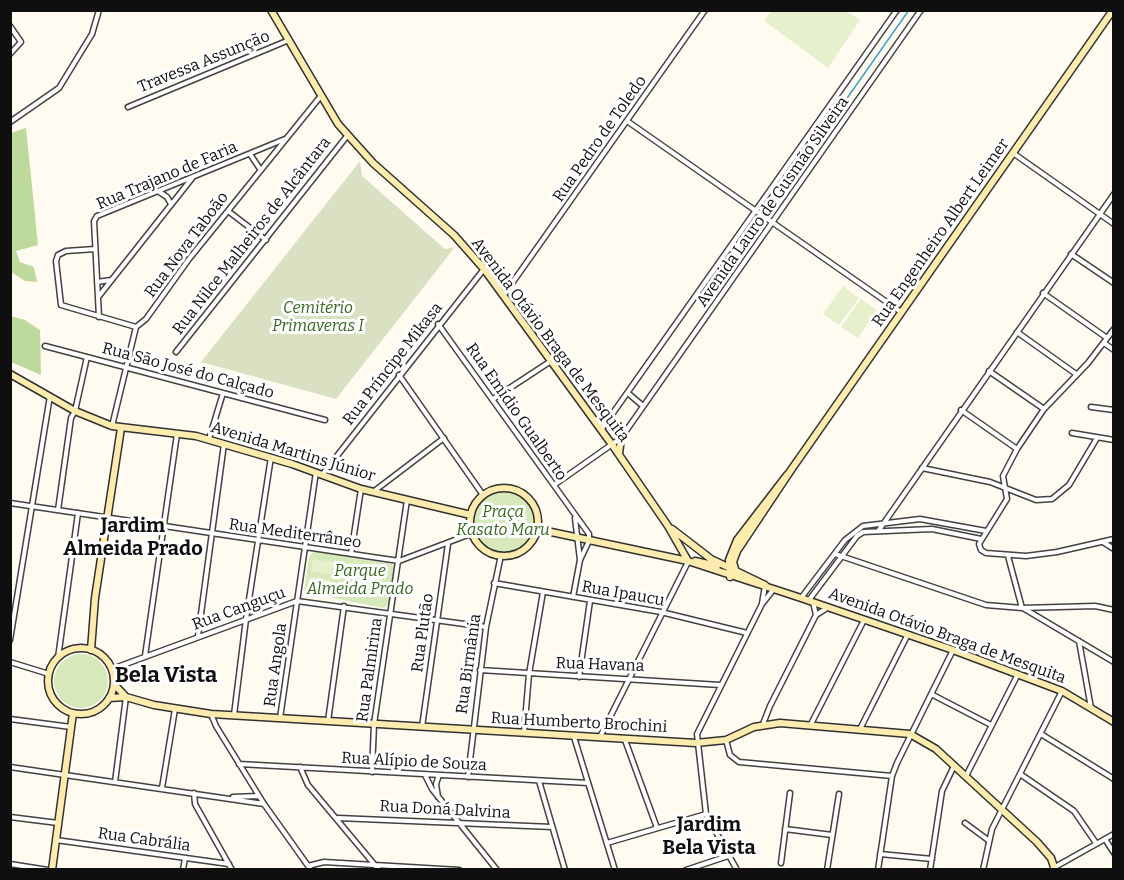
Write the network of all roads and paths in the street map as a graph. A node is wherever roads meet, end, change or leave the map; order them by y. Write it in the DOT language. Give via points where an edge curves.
graph roads {
  1 [pos="99,10"];
  2 [pos="271,10"];
  3 [pos="705,10"];
  4 [pos="897,10"];
  5 [pos="921,10"];
  6 [pos="1113,10"];
  7 [pos="10,26"];
  8 [pos="290,40"];
  9 [pos="10,54"];
  10 [pos="320,97"];
  11 [pos="128,107"];
  12 [pos="627,121"];
  13 [pos="10,122"];
  14 [pos="347,136"];
  15 [pos="286,138"];
  16 [pos="1013,153"];
  17 [pos="250,154"];
  18 [pos="260,169"];
  19 [pos="193,177"];
  20 [pos="158,191"];
  21 [pos="1113,194"];
  22 [pos="171,205"];
  23 [pos="758,210"];
  24 [pos="228,211"];
  25 [pos="1099,214"];
  26 [pos="774,222"];
  27 [pos="1113,224"];
  28 [pos="266,240"];
  29 [pos="95,249"];
  30 [pos="1071,254"];
  31 [pos="484,269"];
  32 [pos="112,280"];
  33 [pos="514,281"];
  34 [pos="97,282"];
  35 [pos="1113,284"];
  36 [pos="497,287"];
  37 [pos="1043,293"];
  38 [pos="503,296"];
  39 [pos="98,297"];
  40 [pos="902,313"];
  41 [pos="99,317"];
  42 [pos="438,324"];
  43 [pos="136,327"];
  44 [pos="1113,328"];
  45 [pos="1017,332"];
  46 [pos="1107,338"];
  47 [pos="1104,343"];
  48 [pos="45,346"];
  49 [pos="1113,350"];
  50 [pos="176,352"];
  51 [pos="87,357"];
  52 [pos="550,361"];
  53 [pos="126,366"];
  54 [pos="989,371"];
  55 [pos="10,374"];
  56 [pos="1076,374"];
  57 [pos="399,375"];
  58 [pos="223,393"];
  59 [pos="629,393"];
  60 [pos="50,396"];
  61 [pos="493,399"];
  62 [pos="643,406"];
  63 [pos="1091,407"];
  64 [pos="1044,409"];
  65 [pos="961,410"];
  66 [pos="1113,410"];
  67 [pos="75,411"];
  68 [pos="325,420"];
  69 [pos="610,420"];
  70 [pos="596,422"];
  71 [pos="112,426"];
  72 [pos="121,428"];
  73 [pos="602,430"];
  74 [pos="1072,433"];
  75 [pos="177,434"];
  76 [pos="444,438"];
  77 [pos="621,438"];
  78 [pos="1097,438"];
  79 [pos="209,439"];
  80 [pos="1113,440"];
  81 [pos="224,444"];
  82 [pos="613,446"];
  83 [pos="1017,449"];
  84 [pos="619,455"];
  85 [pos="271,457"];
  86 [pos="922,468"];
  87 [pos="791,470"];
  88 [pos="319,474"];
  89 [pos="554,485"];
  90 [pos="1005,487"];
  91 [pos="361,489"];
  92 [pos="372,492"];
  93 [pos="483,495"];
  94 [pos="407,500"];
  95 [pos="10,503"];
  96 [pos="32,506"];
  97 [pos="58,510"];
  98 [pos="78,513"];
  99 [pos="471,515"];
  100 [pos="574,515"];
  101 [pos="107,517"];
  102 [pos="882,522"];
  103 [pos="165,525"];
  104 [pos="668,526"];
  105 [pos="537,529"];
  106 [pos="879,530"];
  107 [pos="986,531"];
  108 [pos="472,533"];
  109 [pos="211,534"];
  110 [pos="579,539"];
  111 [pos="981,539"];
  112 [pos="1113,539"];
  113 [pos="737,540"];
  114 [pos="257,541"];
  115 [pos="589,541"];
  116 [pos="1102,541"];
  117 [pos="448,543"];
  118 [pos="304,547"];
  119 [pos="1113,549"];
  120 [pos="351,554"];
  121 [pos="835,554"];
  122 [pos="501,555"];
  123 [pos="841,556"];
  124 [pos="1008,556"];
  125 [pos="580,560"];
  126 [pos="399,561"];
  127 [pos="688,561"];
  128 [pos="716,564"];
  129 [pos="728,569"];
  130 [pos="736,572"];
  131 [pos="730,577"];
  132 [pos="494,583"];
  133 [pos="765,586"];
  134 [pos="774,589"];
  135 [pos="543,592"];
  136 [pos="573,597"];
  137 [pos="801,598"];
  138 [pos="297,601"];
  139 [pos="590,601"];
  140 [pos="811,601"];
  141 [pos="762,604"];
  142 [pos="344,606"];
  143 [pos="828,607"];
  144 [pos="1022,608"];
  145 [pos="1113,610"];
  146 [pos="661,612"];
  147 [pos="390,613"];
  148 [pos="816,615"];
  149 [pos="246,619"];
  150 [pos="436,619"];
  151 [pos="865,620"];
  152 [pos="486,627"];
  153 [pos="747,633"];
  154 [pos="908,634"];
  155 [pos="198,637"];
  156 [pos="10,640"];
  157 [pos="1079,641"];
  158 [pos="91,650"];
  159 [pos="953,650"];
  160 [pos="145,656"];
  161 [pos="58,658"];
  162 [pos="10,662"];
  163 [pos="1113,662"];
  164 [pos="112,669"];
  165 [pos="480,670"];
  166 [pos="49,674"];
  167 [pos="529,674"];
  168 [pos="1018,674"];
  169 [pos="579,677"];
  170 [pos="628,678"];
  171 [pos="114,684"];
  172 [pos="720,684"];
  173 [pos="1062,691"];
  174 [pos="931,694"];
  175 [pos="126,697"];
  176 [pos="109,698"];
  177 [pos="1091,708"];
  178 [pos="175,709"];
  179 [pos="73,713"];
  180 [pos="214,714"];
  181 [pos="234,715"];
  182 [pos="10,718"];
  183 [pos="280,718"];
  184 [pos="328,721"];
  185 [pos="1113,722"];
  186 [pos="374,724"];
  187 [pos="763,724"];
  188 [pos="991,725"];
  189 [pos="810,726"];
  190 [pos="422,727"];
  191 [pos="71,728"];
  192 [pos="860,729"];
  193 [pos="472,730"];
  194 [pos="524,734"];
  195 [pos="1041,734"];
  196 [pos="910,735"];
  197 [pos="574,737"];
  198 [pos="599,738"];
  199 [pos="625,740"];
  200 [pos="726,740"];
  201 [pos="696,743"];
  202 [pos="238,764"];
  203 [pos="954,765"];
  204 [pos="10,767"];
  205 [pos="300,767"];
  206 [pos="372,772"];
  207 [pos="1020,774"];
  208 [pos="66,775"];
  209 [pos="425,775"];
  210 [pos="439,775"];
  211 [pos="892,776"];
  212 [pos="966,776"];
  213 [pos="468,777"];
  214 [pos="1113,779"];
  215 [pos="539,781"];
  216 [pos="115,782"];
  217 [pos="588,783"];
  218 [pos="162,788"];
  219 [pos="194,793"];
  220 [pos="790,793"];
  221 [pos="839,794"];
  222 [pos="258,796"];
  223 [pos="438,797"];
  224 [pos="226,798"];
  225 [pos="264,804"];
  226 [pos="1002,809"];
  227 [pos="706,814"];
  228 [pos="10,817"];
  229 [pos="338,818"];
  230 [pos="59,823"];
  231 [pos="459,823"];
  232 [pos="965,823"];
  233 [pos="552,827"];
  234 [pos="657,828"];
  235 [pos="785,829"];
  236 [pos="1113,834"];
  237 [pos="832,836"];
  238 [pos="1105,839"];
  239 [pos="57,840"];
  240 [pos="988,840"];
  241 [pos="607,843"];
  242 [pos="1096,843"];
  243 [pos="1113,853"];
  244 [pos="880,854"];
  245 [pos="728,856"];
  246 [pos="185,858"];
  247 [pos="932,859"];
  248 [pos="781,863"];
  249 [pos="10,864"];
  250 [pos="229,864"];
  251 [pos="374,864"];
  252 [pos="309,868"];
  253 [pos="1055,868"];
  254 [pos="437,869"];
  255 [pos="50,870"];
  256 [pos="183,870"];
  257 [pos="232,870"];
  258 [pos="379,870"];
  259 [pos="459,870"];
  260 [pos="497,870"];
  261 [pos="565,870"];
  262 [pos="615,870"];
  263 [pos="686,870"];
  264 [pos="737,870"];
  265 [pos="827,870"];
  266 [pos="878,870"];
  267 [pos="930,870"];
  268 [pos="983,870"];
  1 -- 13 [label="street" via="86,45 59,88"];
  2 -- 8 [label="street, Avenida Otávio Braga de Mesquita"];
  3 -- 12 [label="street, Rua Pedro de Toledo"];
  4 -- 23 [label="street, Avenida Lauro de Gusmão Silveira"];
  5 -- 26 [label="street, Avenida Lauro de Gusmão Silveira"];
  6 -- 16 [label="street, Rua Engenheiro Albert Leimer"];
  7 -- 9 [label="street" via="21,42"];
  8 -- 10 [label="street, Avenida Otávio Braga de Mesquita"];
  8 -- 11 [label="street, Travessa Assunção"];
  10 -- 14 [label="street, Avenida Otávio Braga de Mesquita"];
  10 -- 15 [label="street, Rua Nova Taboão"];
  12 -- 23 [label="street"];
  12 -- 33 [label="street, Rua Pedro de Toledo"];
  14 -- 28 [label="street, Rua Nilce Malheiros de Alcântara"];
  14 -- 31 [label="street, Avenida Otávio Braga de Mesquita" via="454,235"];
  15 -- 17 [label="street, Rua Trajano de Faria"];
  15 -- 18 [label="street, Rua Nova Taboão"];
  16 -- 25 [label="street"];
  16 -- 40 [label="street, Rua Engenheiro Albert Leimer"];
  17 -- 18 [label="street, Rua Trajano de Faria"];
  17 -- 19 [label="street, Rua Trajano de Faria"];
  18 -- 24 [label="street, Rua Nova Taboão"];
  19 -- 20 [label="street, Rua Trajano de Faria"];
  19 -- 22 [label="street"];
  20 -- 22 [label="street"];
  20 -- 29 [label="street, Rua Trajano de Faria" via="99,214 94,221"];
  21 -- 25 [label="street"];
  22 -- 32 [label="street"];
  23 -- 26 [label="street"];
  23 -- 59 [label="street, Avenida Lauro de Gusmão Silveira"];
  24 -- 28 [label="street"];
  24 -- 43 [label="street, Rua Nova Taboão"];
  25 -- 27 [label="street"];
  25 -- 30 [label="street"];
  26 -- 40 [label="street"];
  26 -- 62 [label="street, Avenida Lauro de Gusmão Silveira"];
  28 -- 50 [label="street, Rua Nilce Malheiros de Alcântara"];
  29 -- 34 [label="street"];
  29 -- 41 [label="street" via="60,252 56,261 61,305"];
  30 -- 35 [label="street"];
  30 -- 37 [label="street"];
  31 -- 36 [label="street, Avenida Otávio Braga de Mesquita"];
  31 -- 42 [label="street, Rua Príncipe Mikasa"];
  32 -- 34 [label="street"];
  32 -- 39 [label="street"];
  33 -- 36 [label="street"];
  33 -- 38 [label="street, Rua Pedro de Toledo"];
  34 -- 39 [label="street"];
  36 -- 38 [label="street, Avenida Otávio Braga de Mesquita"];
  37 -- 45 [label="street"];
  37 -- 46 [label="street"];
  38 -- 52 [label="street, Avenida Otávio Braga de Mesquita"];
  39 -- 41 [label="street"];
  40 -- 87 [label="street, Rua Engenheiro Albert Leimer"];
  41 -- 43 [label="street"];
  42 -- 57 [label="street, Rua Príncipe Mikasa"];
  42 -- 61 [label="street, Rua Emídio Gualberto"];
  43 -- 53 [label="street, Rua Nova Taboão"];
  44 -- 46 [label="street"];
  45 -- 54 [label="street"];
  45 -- 56 [label="street"];
  46 -- 47 [label="street"];
  47 -- 49 [label="street"];
  47 -- 56 [label="street"];
  48 -- 51 [label="street, Rua São José do Calçado"];
  51 -- 53 [label="street, Rua São José do Calçado"];
  51 -- 67 [label="street"];
  52 -- 61 [label="street"];
  52 -- 70 [label="street, Avenida Otávio Braga de Mesquita"];
  53 -- 58 [label="street, Rua São José do Calçado"];
  53 -- 71 [label="street, Rua Nova Taboão"];
  54 -- 64 [label="street"];
  54 -- 65 [label="street"];
  55 -- 60 [label="street, Avenida Martins Júnior"];
  56 -- 64 [label="street"];
  57 -- 76 [label="street"];
  57 -- 88 [label="street, Rua Príncipe Mikasa"];
  58 -- 68 [label="street, Rua São José do Calçado"];
  58 -- 79 [label="street"];
  59 -- 62 [label="street"];
  59 -- 69 [label="street, Avenida Lauro de Gusmão Silveira"];
  60 -- 67 [label="street, Avenida Martins Júnior"];
  60 -- 96 [label="street"];
  61 -- 89 [label="street, Rua Emídio Gualberto"];
  62 -- 77 [label="street, Avenida Lauro de Gusmão Silveira"];
  63 -- 66 [label="street"];
  64 -- 83 [label="street"];
  65 -- 83 [label="street"];
  65 -- 86 [label="street"];
  67 -- 71 [label="street, Avenida Martins Júnior"];
  67 -- 97 [label="street"];
  69 -- 70 [label="street"];
  69 -- 73 [label="street, Avenida Lauro de Gusmão Silveira"];
  70 -- 73 [label="street, Avenida Otávio Braga de Mesquita"];
  71 -- 72 [label="street, Avenida Martins Júnior"];
  72 -- 75 [label="street, Avenida Martins Júnior"];
  72 -- 101 [label="street"];
  73 -- 82 [label="street, Avenida Otávio Braga de Mesquita"];
  74 -- 78 [label="street"];
  75 -- 79 [label="street, Avenida Martins Júnior"];
  75 -- 103 [label="street"];
  76 -- 92 [label="street"];
  76 -- 93 [label="street"];
  77 -- 82 [label="street, Avenida Lauro de Gusmão Silveira"];
  77 -- 84 [label="street"];
  78 -- 80 [label="street"];
  78 -- 90 [label="street" via="1074,478 1058,496 1036,500"];
  79 -- 81 [label="street, Avenida Martins Júnior"];
  81 -- 85 [label="street, Avenida Martins Júnior"];
  81 -- 109 [label="street"];
  82 -- 84 [label="street, Avenida Otávio Braga de Mesquita"];
  82 -- 89 [label="street, Avenida Lauro de Gusmão Silveira"];
  83 -- 90 [label="street" via="1004,472"];
  84 -- 104 [label="street, Avenida Otávio Braga de Mesquita"];
  85 -- 88 [label="street, Avenida Martins Júnior"];
  85 -- 114 [label="street"];
  86 -- 90 [label="street"];
  86 -- 102 [label="street"];
  87 -- 113 [label="street, Rua Engenheiro Albert Leimer"];
  87 -- 130 [label="street, Rua Engenheiro Albert Leimer" via="735,556"];
  88 -- 91 [label="street, Avenida Martins Júnior"];
  88 -- 118 [label="street, Rua Angola"];
  89 -- 100 [label="street, Rua Emídio Gualberto"];
  90 -- 107 [label="street" via="1004,506"];
  91 -- 92 [label="street, Avenida Martins Júnior"];
  91 -- 120 [label="street"];
  92 -- 94 [label="street, Avenida Martins Júnior"];
  93 -- 99 [label="street"];
  93 -- 105 [label="street" via="502,488 525,495 537,512"];
  94 -- 99 [label="street, Avenida Martins Júnior"];
  94 -- 126 [label="street, Rua Palmirina"];
  95 -- 96 [label="street, Rua Mediterrâneo"];
  96 -- 97 [label="street, Rua Mediterrâneo"];
  96 -- 156 [label="street"];
  97 -- 98 [label="street, Rua Mediterrâneo"];
  98 -- 101 [label="street, Rua Mediterrâneo"];
  98 -- 161 [label="street"];
  99 -- 108 [label="street"];
  100 -- 110 [label="street, Rua Emídio Gualberto"];
  100 -- 115 [label="street, Rua Emídio Gualberto" via="589,534"];
  101 -- 103 [label="street, Rua Mediterrâneo"];
  101 -- 158 [label="street"];
  102 -- 106 [label="street"];
  102 -- 107 [label="street" via="933,520"];
  102 -- 121 [label="street" via="858,528"];
  103 -- 109 [label="street, Rua Mediterrâneo"];
  103 -- 160 [label="street"];
  104 -- 127 [label="street, Avenida Otávio Braga de Mesquita"];
  104 -- 128 [label="street, Avenida Otávio Braga de Mesquita"];
  105 -- 110 [label="street"];
  105 -- 122 [label="street" via="527,546 516,553"];
  106 -- 111 [label="street" via="932,529"];
  106 -- 123 [label="street" via="860,533"];
  107 -- 111 [label="street"];
  108 -- 117 [label="street"];
  108 -- 122 [label="street" via="486,550"];
  109 -- 114 [label="street, Rua Mediterrâneo"];
  109 -- 155 [label="street"];
  110 -- 115 [label="street"];
  110 -- 125 [label="street, Rua Emídio Gualberto"];
  111 -- 124 [label="street" via="981,550"];
  112 -- 116 [label="street"];
  113 -- 128 [label="street"];
  113 -- 129 [label="street, Rua Engenheiro Albert Leimer"];
  114 -- 118 [label="street, Rua Mediterrâneo"];
  114 -- 149 [label="street"];
  115 -- 125 [label="street, Rua Emídio Gualberto"];
  115 -- 127 [label="street"];
  116 -- 119 [label="street"];
  116 -- 124 [label="street" via="1057,552"];
  117 -- 126 [label="street"];
  117 -- 150 [label="street, Rua Plutão"];
  118 -- 120 [label="street, Rua Mediterrâneo"];
  118 -- 138 [label="street, Rua Angola"];
  120 -- 126 [label="street, Rua Mediterrâneo"];
  121 -- 123 [label="street"];
  121 -- 137 [label="street"];
  122 -- 132 [label="street, Rua Birmânia"];
  123 -- 140 [label="street"];
  123 -- 144 [label="street" via="977,602"];
  124 -- 144 [label="street"];
  125 -- 136 [label="street, Rua Emídio Gualberto"];
  126 -- 147 [label="street, Rua Palmirina"];
  127 -- 128 [label="street"];
  127 -- 131 [label="street, Avenida Otávio Braga de Mesquita"];
  127 -- 146 [label="street"];
  128 -- 129 [label="street, Avenida Otávio Braga de Mesquita"];
  129 -- 130 [label="street, Avenida Otávio Braga de Mesquita"];
  129 -- 131 [label="street"];
  130 -- 133 [label="street, Avenida Otávio Braga de Mesquita"];
  131 -- 133 [label="street, Avenida Otávio Braga de Mesquita"];
  132 -- 135 [label="street, Rua Ipaucu"];
  132 -- 152 [label="street, Rua Birmânia"];
  133 -- 134 [label="street, Avenida Otávio Braga de Mesquita"];
  133 -- 141 [label="street"];
  134 -- 137 [label="street, Avenida Otávio Braga de Mesquita"];
  134 -- 141 [label="street"];
  135 -- 136 [label="street, Rua Ipaucu"];
  135 -- 167 [label="street"];
  136 -- 139 [label="street, Rua Ipaucu"];
  137 -- 140 [label="street, Avenida Otávio Braga de Mesquita"];
  138 -- 142 [label="street, Rua Canguçu"];
  138 -- 149 [label="street, Rua Canguçu"];
  138 -- 183 [label="street, Rua Angola"];
  139 -- 146 [label="street, Rua Ipaucu"];
  139 -- 169 [label="street"];
  140 -- 143 [label="street, Avenida Otávio Braga de Mesquita"];
  140 -- 148 [label="street"];
  141 -- 153 [label="street"];
  142 -- 147 [label="street, Rua Canguçu"];
  142 -- 184 [label="street"];
  143 -- 148 [label="street"];
  143 -- 151 [label="street, Avenida Otávio Braga de Mesquita"];
  144 -- 145 [label="street" via="1095,606"];
  144 -- 157 [label="street"];
  146 -- 153 [label="street, Rua Ipaucu"];
  146 -- 170 [label="street"];
  147 -- 150 [label="street, Rua Canguçu"];
  147 -- 186 [label="street, Rua Palmirina"];
  148 -- 187 [label="street"];
  149 -- 155 [label="street, Rua Canguçu"];
  149 -- 181 [label="street"];
  150 -- 152 [label="street, Rua Canguçu"];
  150 -- 190 [label="street, Rua Plutão"];
  151 -- 154 [label="street, Avenida Otávio Braga de Mesquita"];
  151 -- 189 [label="street"];
  152 -- 165 [label="street, Rua Birmânia"];
  153 -- 172 [label="street"];
  154 -- 159 [label="street, Avenida Otávio Braga de Mesquita"];
  154 -- 192 [label="street"];
  155 -- 160 [label="street, Rua Canguçu"];
  157 -- 163 [label="street"];
  157 -- 177 [label="street"];
  158 -- 161 [label="street" via="71,650"];
  158 -- 164 [label="street"];
  159 -- 168 [label="street, Avenida Otávio Braga de Mesquita"];
  159 -- 174 [label="street"];
  160 -- 164 [label="street, Rua Canguçu"];
  161 -- 166 [label="street"];
  162 -- 166 [label="street"];
  164 -- 171 [label="street"];
  165 -- 167 [label="street, Rua Havana"];
  165 -- 193 [label="street, Rua Birmânia"];
  166 -- 179 [label="street" via="52,696"];
  167 -- 169 [label="street, Rua Havana"];
  167 -- 194 [label="street"];
  168 -- 173 [label="street, Avenida Otávio Braga de Mesquita"];
  168 -- 188 [label="street"];
  169 -- 170 [label="street, Rua Havana"];
  170 -- 172 [label="street, Rua Havana"];
  170 -- 198 [label="street"];
  171 -- 175 [label="street"];
  171 -- 176 [label="street"];
  172 -- 201 [label="street" via="699,727"];
  173 -- 177 [label="street, Avenida Otávio Braga de Mesquita"];
  173 -- 195 [label="street"];
  174 -- 188 [label="street"];
  174 -- 196 [label="street"];
  175 -- 176 [label="street, Rua Humberto Brochini"];
  175 -- 178 [label="street, Rua Humberto Brochini"];
  175 -- 216 [label="street"];
  176 -- 179 [label="street" via="94,712"];
  177 -- 185 [label="street, Avenida Otávio Braga de Mesquita"];
  178 -- 180 [label="street, Rua Humberto Brochini"];
  178 -- 218 [label="street"];
  179 -- 191 [label="street"];
  180 -- 181 [label="street, Rua Humberto Brochini"];
  180 -- 202 [label="street" via="216,726"];
  181 -- 183 [label="street, Rua Humberto Brochini"];
  182 -- 191 [label="street"];
  183 -- 184 [label="street, Rua Humberto Brochini"];
  184 -- 186 [label="street, Rua Humberto Brochini"];
  186 -- 190 [label="street, Rua Humberto Brochini"];
  186 -- 206 [label="street, Rua Palmirina"];
  187 -- 189 [label="street, Rua Humberto Brochini"];
  187 -- 200 [label="street, Rua Humberto Brochini"];
  188 -- 212 [label="street"];
  189 -- 192 [label="street, Rua Humberto Brochini"];
  190 -- 193 [label="street, Rua Humberto Brochini"];
  191 -- 208 [label="street"];
  192 -- 196 [label="street, Rua Humberto Brochini"];
  193 -- 194 [label="street, Rua Humberto Brochini"];
  193 -- 213 [label="street, Rua Birmânia"];
  194 -- 197 [label="street, Rua Humberto Brochini"];
  195 -- 207 [label="street"];
  195 -- 214 [label="street"];
  196 -- 203 [label="street, Rua Humberto Brochini" via="936,749"];
  196 -- 211 [label="street"];
  197 -- 198 [label="street, Rua Humberto Brochini"];
  197 -- 217 [label="street"];
  198 -- 199 [label="street, Rua Humberto Brochini"];
  199 -- 201 [label="street, Rua Humberto Brochini"];
  199 -- 234 [label="street"];
  200 -- 201 [label="street, Rua Humberto Brochini"];
  200 -- 211 [label="street" via="730,755 739,762"];
  201 -- 227 [label="street"];
  202 -- 205 [label="street, Rua Alípio de Souza"];
  202 -- 222 [label="street"];
  203 -- 212 [label="street, Rua Humberto Brochini"];
  203 -- 247 [label="street" via="942,791"];
  204 -- 208 [label="street"];
  205 -- 206 [label="street, Rua Alípio de Souza"];
  205 -- 229 [label="street" via="308,785"];
  206 -- 209 [label="street, Rua Alípio de Souza"];
  207 -- 226 [label="street"];
  207 -- 242 [label="street" via="1074,811"];
  208 -- 216 [label="street"];
  208 -- 230 [label="street"];
  209 -- 210 [label="street, Rua Alípio de Souza"];
  209 -- 223 [label="street"];
  210 -- 213 [label="street, Rua Alípio de Souza"];
  210 -- 223 [label="street"];
  211 -- 244 [label="street"];
  212 -- 226 [label="street, Rua Humberto Brochini"];
  213 -- 215 [label="street, Rua Alípio de Souza"];
  215 -- 217 [label="street, Rua Alípio de Souza"];
  215 -- 233 [label="street"];
  216 -- 218 [label="street"];
  217 -- 241 [label="street"];
  218 -- 219 [label="street"];
  219 -- 224 [label="street"];
  219 -- 250 [label="street" via="195,804"];
  220 -- 235 [label="street"];
  221 -- 237 [label="street"];
  222 -- 224 [label="street"];
  222 -- 225 [label="street"];
  223 -- 231 [label="street"];
  224 -- 225 [label="street"];
  225 -- 252 [label="street"];
  226 -- 240 [label="street"];
  226 -- 253 [label="street, Rua Humberto Brochini" via="1045,850"];
  227 -- 234 [label="street"];
  227 -- 245 [label="street"];
  228 -- 230 [label="street"];
  229 -- 231 [label="street, Rua Doná Dalvina"];
  229 -- 251 [label="street"];
  230 -- 239 [label="street"];
  231 -- 233 [label="street, Rua Doná Dalvina"];
  231 -- 260 [label="street"];
  232 -- 240 [label="street"];
  233 -- 261 [label="street"];
  234 -- 241 [label="street"];
  235 -- 237 [label="street"];
  235 -- 248 [label="street"];
  236 -- 238 [label="street"];
  237 -- 265 [label="street"];
  238 -- 242 [label="street"];
  238 -- 243 [label="street"];
  239 -- 246 [label="street, Rua Cabrália"];
  239 -- 255 [label="street"];
  240 -- 268 [label="street"];
  241 -- 262 [label="street"];
  242 -- 253 [label="street"];
  244 -- 247 [label="street"];
  244 -- 266 [label="street"];
  245 -- 263 [label="street"];
  245 -- 264 [label="street"];
  246 -- 250 [label="street, Rua Cabrália"];
  246 -- 256 [label="street"];
  247 -- 267 [label="street"];
  249 -- 255 [label="street"];
  250 -- 257 [label="street"];
  251 -- 252 [label="street" via="324,862"];
  251 -- 254 [label="street"];
  251 -- 258 [label="street"];
  254 -- 259 [label="street"];
}
